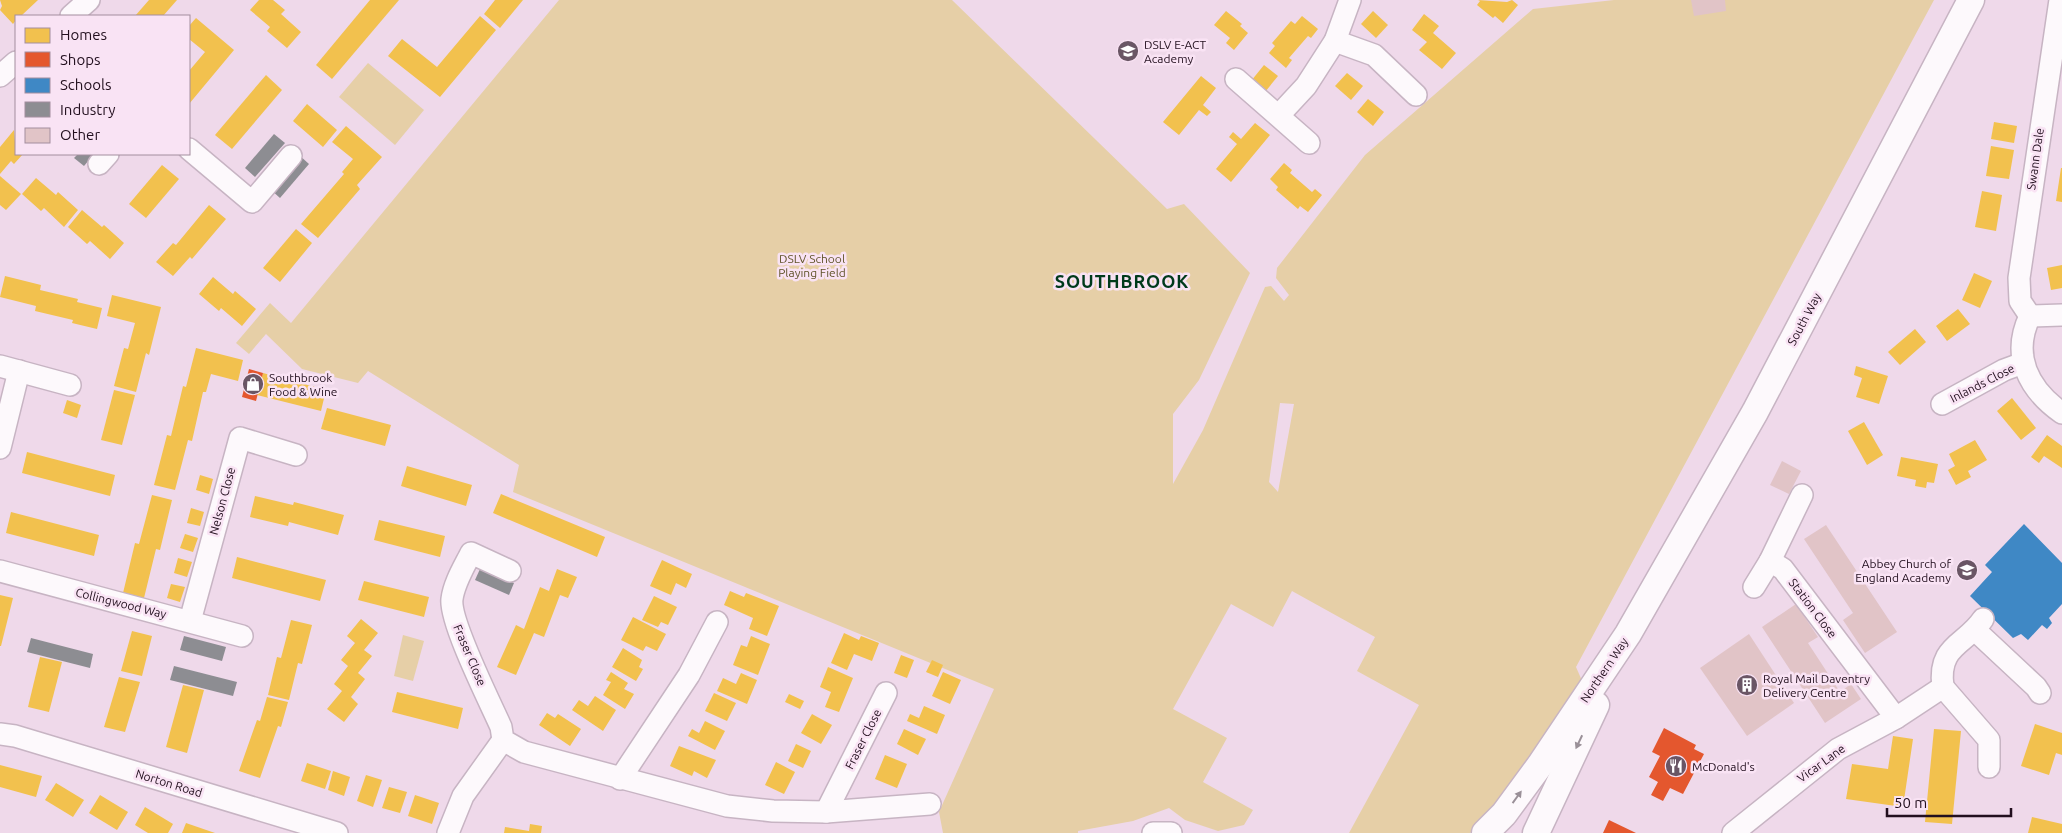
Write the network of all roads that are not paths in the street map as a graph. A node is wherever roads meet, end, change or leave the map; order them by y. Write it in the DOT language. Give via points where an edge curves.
graph roads {
  1 [pos="89,0"];
  2 [pos="1350,0"];
  3 [pos="1970,0"];
  4 [pos="2060,0"];
  5 [pos="72,15"];
  6 [pos="1335,41"];
  7 [pos="15,63"];
  8 [pos="0,76"];
  9 [pos="1236,79"];
  10 [pos="2054,89"];
  11 [pos="1416,95"];
  12 [pos="1279,115"];
  13 [pos="1309,143"];
  14 [pos="190,150"];
  15 [pos="291,156"];
  16 [pos="2062,315"];
  17 [pos="2030,316"];
  18 [pos="2023,363"];
  19 [pos="9,369"];
  20 [pos="70,385"];
  21 [pos="1942,404"];
  22 [pos="2062,413"];
  23 [pos="0,448"];
  24 [pos="296,455"];
  25 [pos="1802,495"];
  26 [pos="1770,561"];
  27 [pos="0,571"];
  28 [pos="510,571"];
  29 [pos="1754,588"];
  30 [pos="190,621"];
  31 [pos="717,622"];
  32 [pos="1628,634"];
  33 [pos="242,636"];
  34 [pos="1942,687"];
  35 [pos="886,693"];
  36 [pos="2040,693"];
  37 [pos="1896,718"];
  38 [pos="0,734"];
  39 [pos="503,740"];
  40 [pos="1988,767"];
  41 [pos="620,778"];
  42 [pos="930,804"];
  43 [pos="826,812"];
  44 [pos="337,833"];
  45 [pos="448,833"];
  46 [pos="1153,833"];
  47 [pos="1171,833"];
  48 [pos="1485,833"];
  49 [pos="1536,833"];
  50 [pos="1732,833"];
  1 -- 5 [label="street"];
  2 -- 6 [label="street"];
  3 -- 32 [label="main road, South Way" via="1755,412"];
  4 -- 10 [label="street, Swann Dale"];
  6 -- 11 [label="street" via="1374,55"];
  6 -- 12 [label="street" via="1306,86"];
  7 -- 8 [label="street"];
  9 -- 12 [label="street"];
  10 -- 17 [label="street, Swann Dale" via="2019,278 2020,302"];
  12 -- 13 [label="street"];
  14 -- 15 [label="street" via="252,202"];
  16 -- 17 [label="street"];
  17 -- 18 [label="street" via="2022,332"];
  18 -- 21 [label="street, Inlands Close"];
  18 -- 22 [label="street" via="2037,389"];
  19 -- 20 [label="street"];
  19 -- 23 [label="street"];
  24 -- 30 [label="street, Nelson Close" via="240,438"];
  25 -- 26 [label="street"];
  26 -- 29 [label="street"];
  26 -- 37 [label="street, Station Close" via="1783,568"];
  27 -- 30 [label="street, Collingwood Way"];
  28 -- 39 [label="street, Fraser Close" via="471,553 452,601 456,624 501,727"];
  30 -- 33 [label="street, Collingwood Way"];
  31 -- 41 [label="street" via="689,675"];
  48 -- 32 [label="main road, Northern Way, one-way" via="1504,814 1540,765"];
  32 -- 49 [label="main road, Northern Way, one-way"];
  34 -- 36 [label="street" via="1941,674 1952,647 1980,625"];
  34 -- 37 [label="street, Vicar Lane"];
  34 -- 40 [label="street" via="1989,740"];
  35 -- 43 [label="street, Fraser Close"];
  37 -- 50 [label="street, Vicar Lane" via="1838,749"];
  38 -- 44 [label="street, Norton Road"];
  39 -- 41 [label="street" via="524,752"];
  39 -- 45 [label="street" via="463,796"];
  41 -- 43 [label="street" via="727,806"];
  42 -- 43 [label="street"];
  46 -- 47 [label="street"];
}
